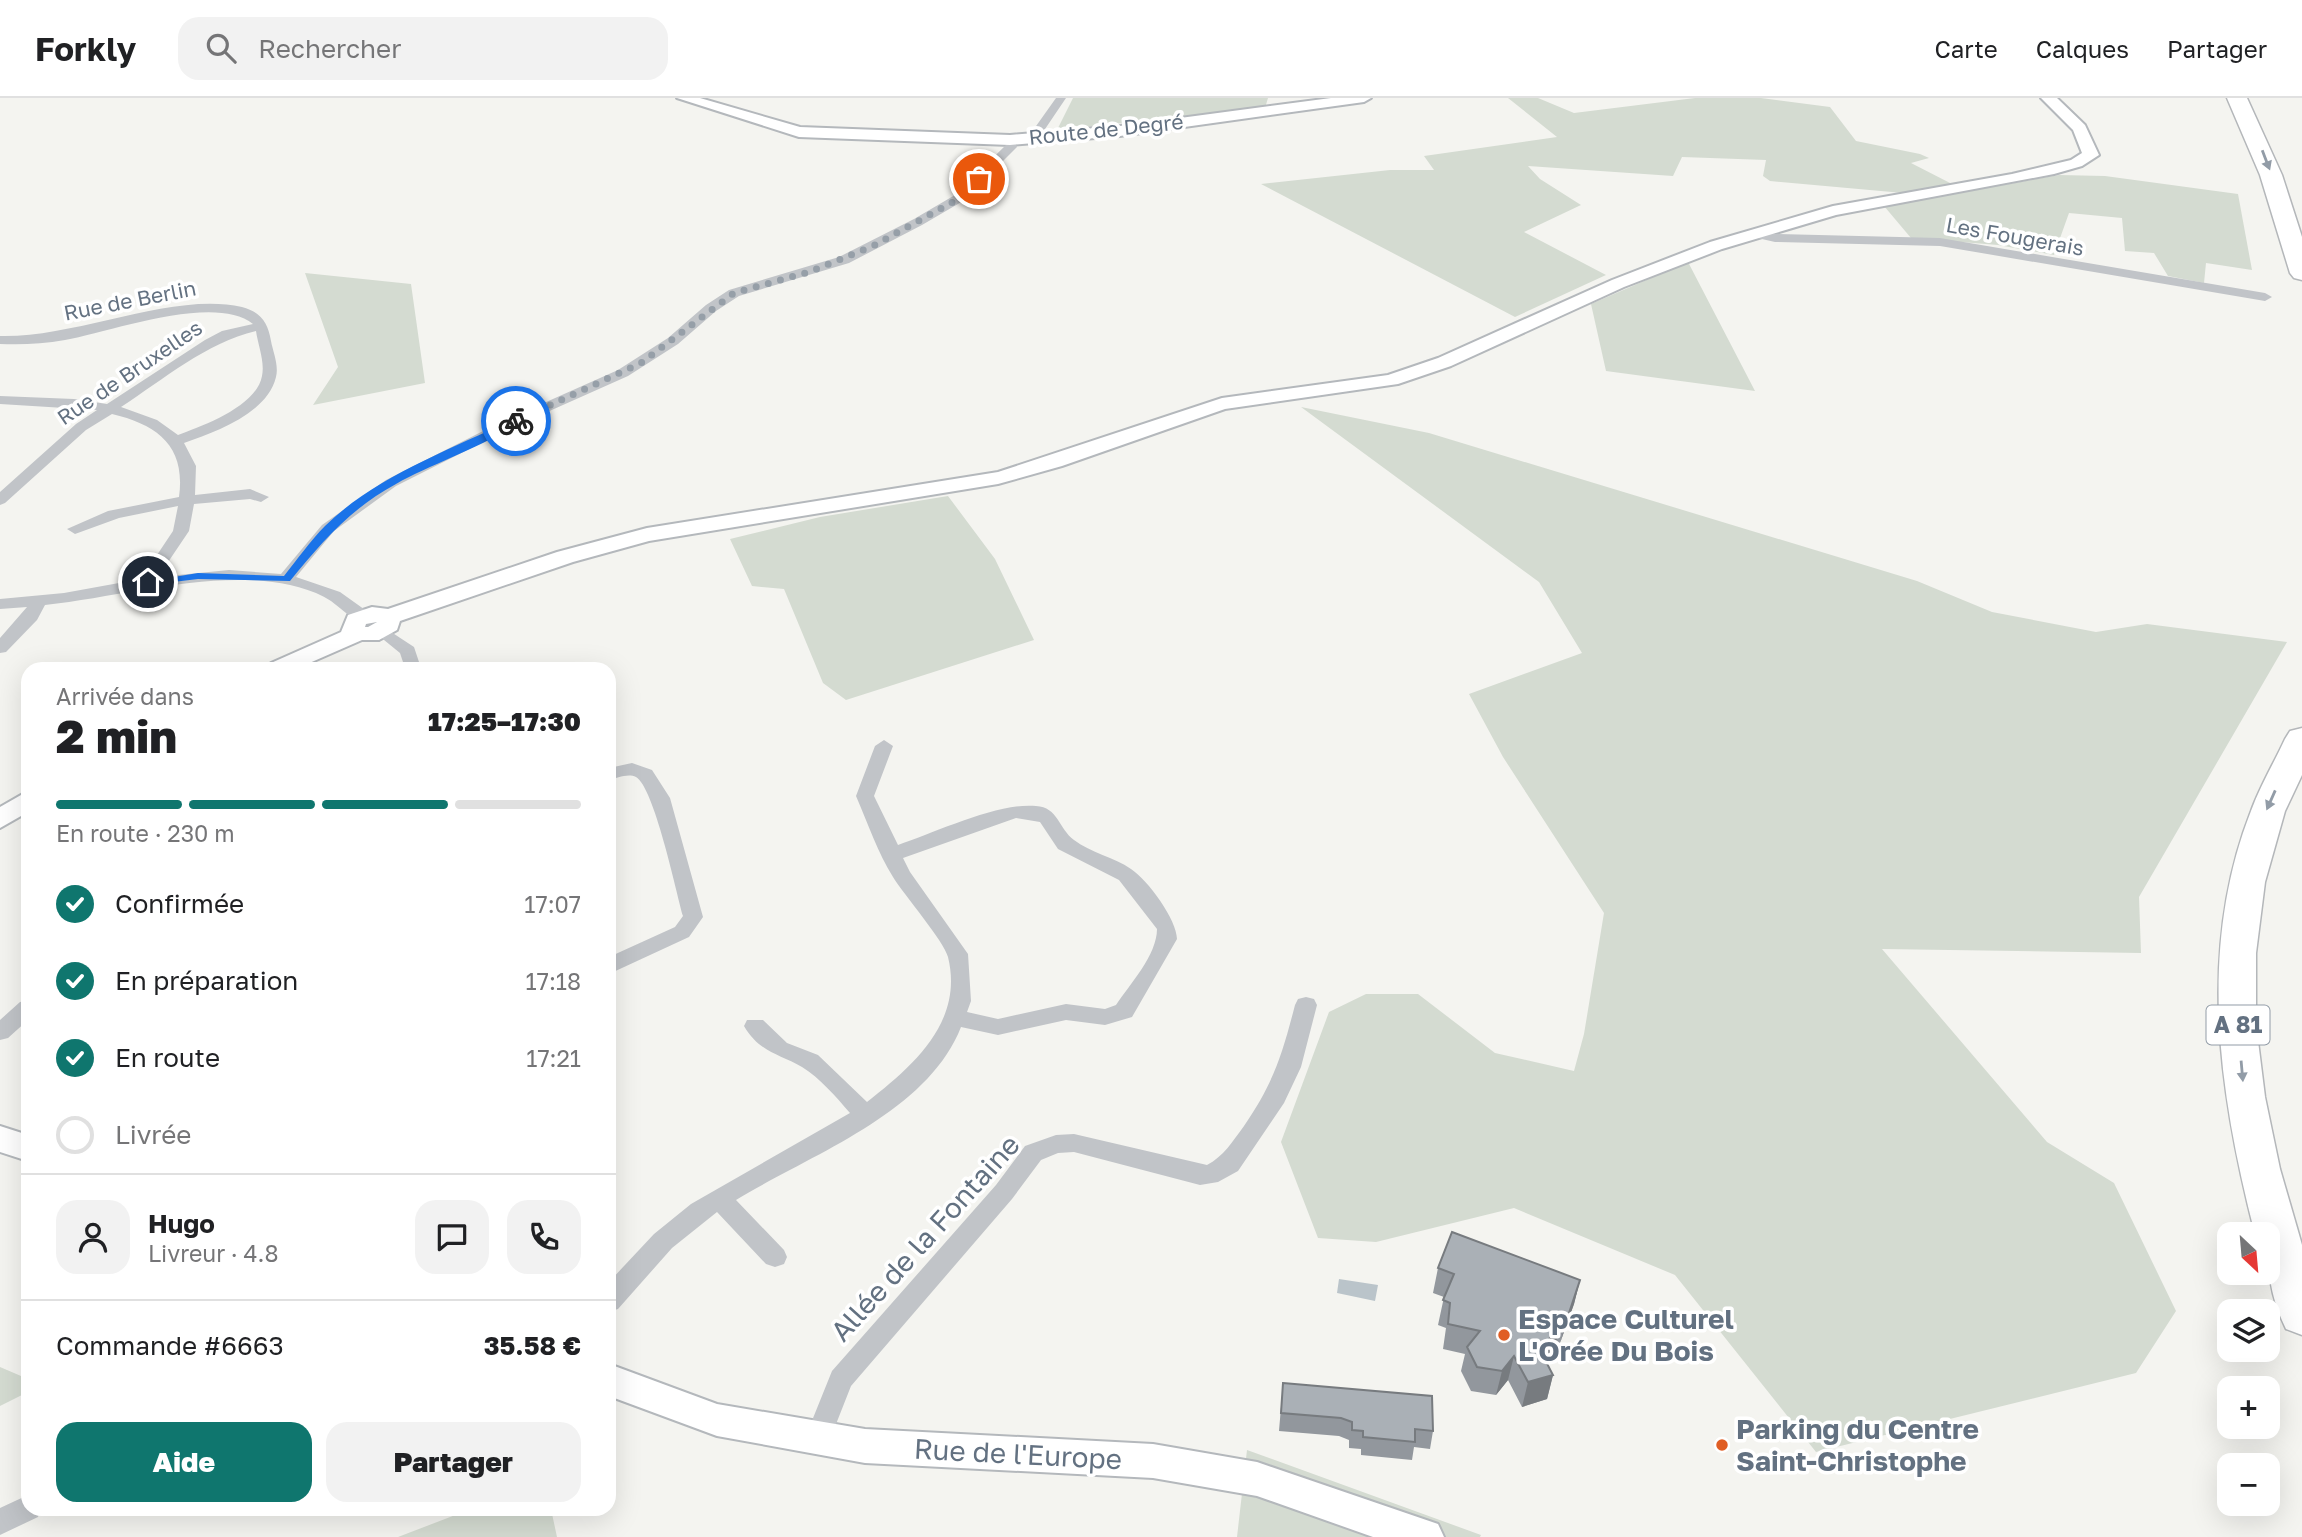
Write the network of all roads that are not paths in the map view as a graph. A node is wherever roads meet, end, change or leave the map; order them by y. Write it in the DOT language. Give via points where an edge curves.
graph roads {
  1 [pos="684,98"];
  2 [pos="1062,98"];
  3 [pos="1364,98"];
  4 [pos="2048,98"];
  5 [pos="2237,98"];
  6 [pos="2254,98"];
  7 [pos="705,101"];
  8 [pos="1035,136"];
  9 [pos="1010,140"];
  10 [pos="2302,208"];
  11 [pos="1757,234"];
  12 [pos="2302,273"];
  13 [pos="2265,297"];
  14 [pos="261,326"];
  15 [pos="0,340"];
  16 [pos="0,400"];
  17 [pos="111,410"];
  18 [pos="176,441"];
  19 [pos="261,497"];
  20 [pos="0,500"];
  21 [pos="187,502"];
  22 [pos="75,529"];
  23 [pos="286,579"];
  24 [pos="148,582"];
  25 [pos="38,601"];
  26 [pos="0,604"];
  27 [pos="385,624"];
  28 [pos="359,625"];
  29 [pos="0,648"];
  30 [pos="290,662"];
  31 [pos="411,662"];
  32 [pos="2302,739"];
  33 [pos="884,746"];
  34 [pos="616,772"];
  35 [pos="21,805"];
  36 [pos="0,819"];
  37 [pos="890,855"];
  38 [pos="616,963"];
  39 [pos="1306,1005"];
  40 [pos="21,1014"];
  41 [pos="955,1018"];
  42 [pos="755,1027"];
  43 [pos="0,1032"];
  44 [pos="866,1115"];
  45 [pos="0,1139"];
  46 [pos="21,1145"];
  47 [pos="719,1198"];
  48 [pos="775,1257"];
  49 [pos="616,1294"];
  50 [pos="2302,1315"];
  51 [pos="616,1383"];
  52 [pos="818,1438"];
  53 [pos="21,1512"];
  54 [pos="0,1522"];
  55 [pos="1425,1537"];
  1 -- 7 [label="street, Route de Degré"];
  2 -- 8 [label="street"];
  3 -- 8 [label="street, Route de Degré" via="1120,131"];
  4 -- 11 [label="street" via="2080,128 2091,155 2083,162 1866,203"];
  5 -- 12 [label="highway, one-way" via="2272,175"];
  6 -- 10 [label="highway"];
  7 -- 9 [label="street, Route de Degré" via="799,132"];
  8 -- 9 [label="street, Route de Degré"];
  9 -- 23 [label="street" via="1013,145 965,193 918,222 844,260 734,293 666,347 623,373 391,483 328,528"];
  11 -- 13 [label="street, Les Fougerais" via="1940,242"];
  11 -- 27 [label="street" via="1649,270 1393,380 1196,410 1053,464 1007,476 634,538 565,557"];
  14 -- 15 [label="street, Rue de Berlin" via="257,319 239,311 201,307 67,335"];
  14 -- 17 [label="street, Rue de Bruxelles" via="226,334"];
  14 -- 18 [label="street" via="270,376 265,386 218,425"];
  16 -- 17 [label="street" via="71,402"];
  17 -- 18 [label="street" via="151,423"];
  17 -- 20 [label="street, Rue de Bruxelles" via="81,427"];
  18 -- 21 [label="street" via="188,467"];
  19 -- 21 [label="street" via="250,494"];
  21 -- 22 [label="street" via="92,520"];
  21 -- 24 [label="street" via="180,533"];
  23 -- 24 [label="street" via="198,576"];
  23 -- 28 [label="street" via="324,591 352,607"];
  24 -- 25 [label="street"];
  25 -- 26 [label="street"];
  25 -- 29 [label="street" via="31,616"];
  27 -- 28 [label="street" via="369,635"];
  27 -- 31 [label="street"];
  28 -- 30 [label="street"];
  32 -- 50 [label="highway, A 81, one-way" via="2264,816 2247,872 2236,958 2244,1097 2271,1220"];
  33 -- 37 [label="street" via="865,796"];
  34 -- 38 [label="street" via="632,769 649,779 660,797 693,917 682,932"];
  35 -- 36 [label="street"];
  37 -- 41 [label="street" via="958,954 963,988"];
  37 -- 41 [label="street" via="1015,812 1038,812 1065,844 1126,875 1167,929 1160,953 1124,1011 1105,1017 1066,1012 998,1027"];
  39 -- 52 [label="street, Allée de la Fontaine" via="1290,1067 1276,1097 1230,1164 1219,1172 1200,1175 1074,1143 1033,1153 841,1379"];
  40 -- 43 [label="street"];
  41 -- 44 [label="street" via="934,1056"];
  42 -- 44 [label="street" via="779,1049 810,1062 834,1081"];
  44 -- 47 [label="street"];
  45 -- 46 [label="street"];
  47 -- 48 [label="street"];
  47 -- 49 [label="street" via="682,1224"];
  51 -- 52 [label="street, Rue de l'Europe" via="717,1420"];
  52 -- 55 [label="street, Rue de l'Europe" via="865,1446 1153,1461 1257,1479"];
  53 -- 54 [label="street"];
}
